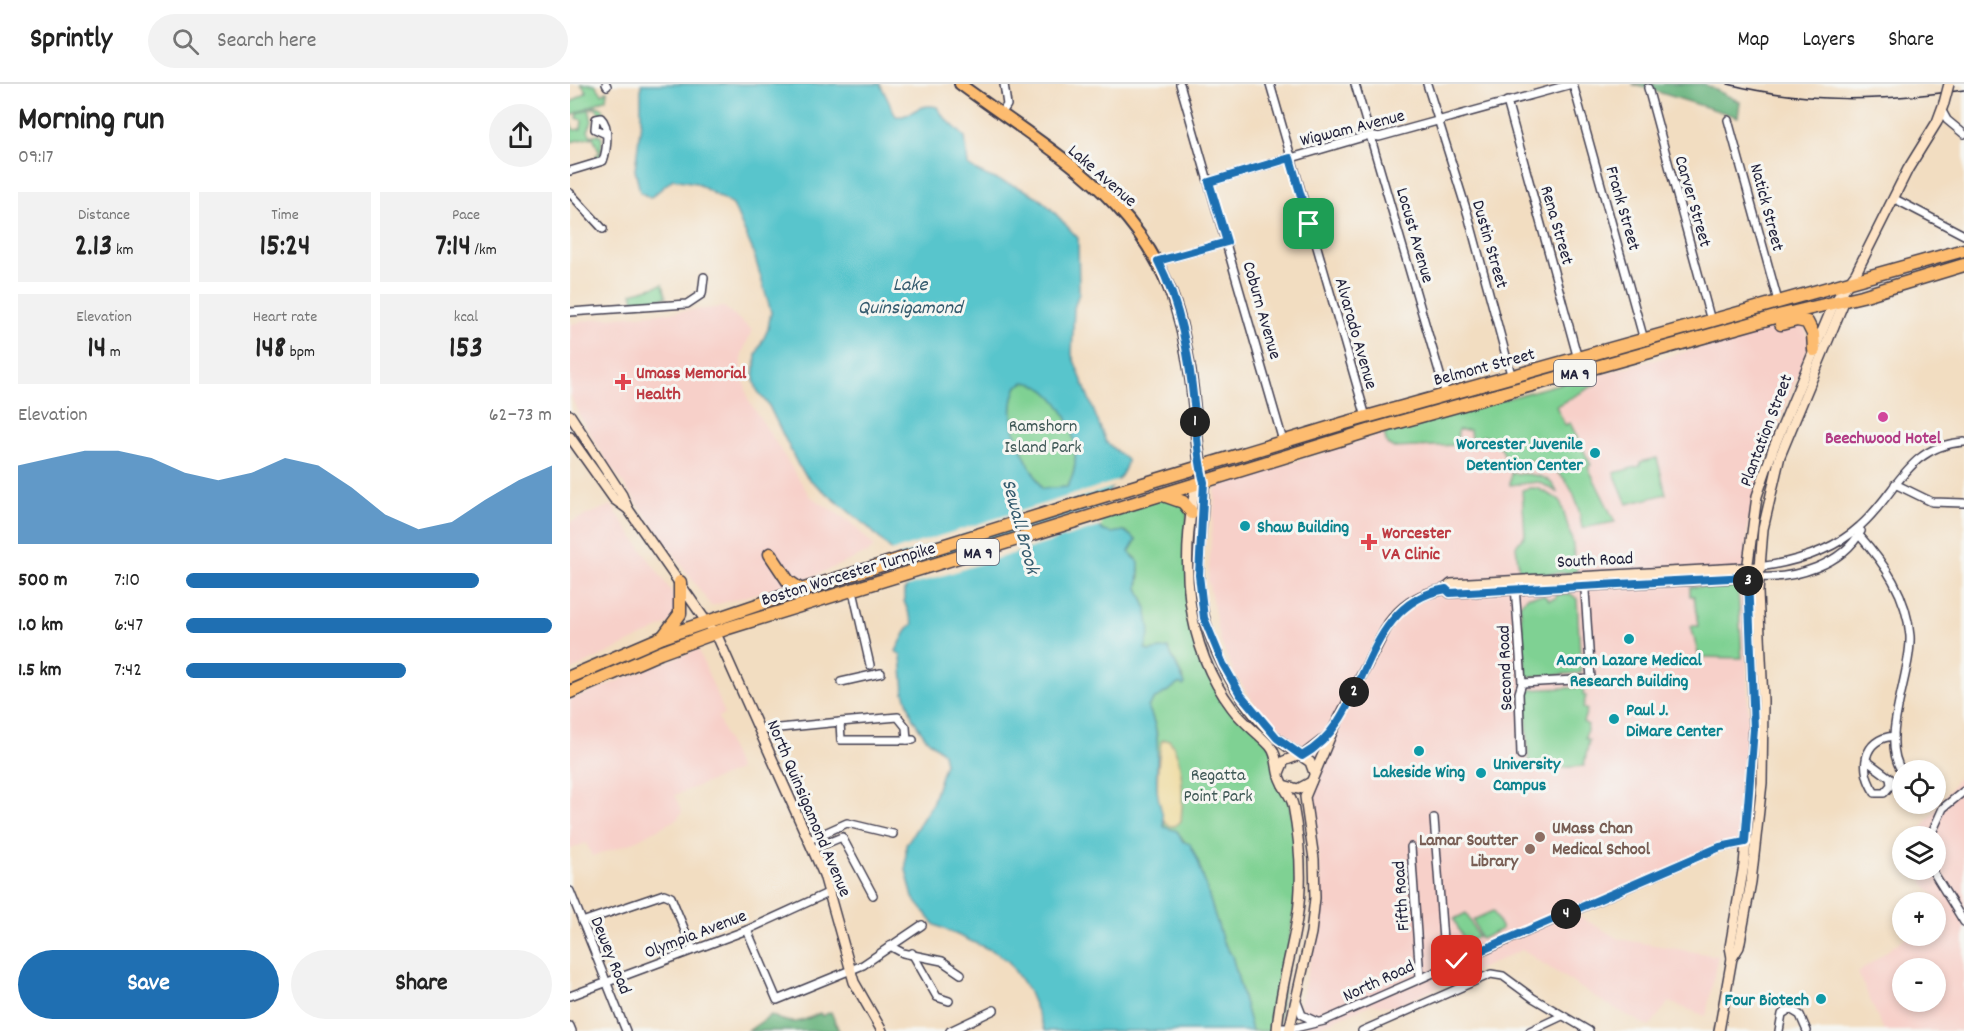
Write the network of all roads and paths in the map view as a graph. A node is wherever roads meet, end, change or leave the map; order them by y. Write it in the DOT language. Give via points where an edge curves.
graph roads {
  1 [pos="960,84"];
  2 [pos="1004,84"];
  3 [pos="1180,84"];
  4 [pos="1270,84"];
  5 [pos="1355,84"];
  6 [pos="1427,84"];
  7 [pos="1573,84"];
  8 [pos="1949,84"];
  9 [pos="1648,88"];
  10 [pos="1507,101"];
  11 [pos="1943,107"];
  12 [pos="1001,114"];
  13 [pos="1439,119"];
  14 [pos="1728,120"];
  15 [pos="606,134"];
  16 [pos="1964,134"];
  17 [pos="1370,135"];
  18 [pos="1290,158"];
  19 [pos="570,171"];
  20 [pos="1209,182"];
  21 [pos="570,193"];
  22 [pos="1893,198"];
  23 [pos="603,229"];
  24 [pos="1964,236"];
  25 [pos="1227,242"];
  26 [pos="1964,250"];
  27 [pos="1158,261"];
  28 [pos="1964,265"];
  29 [pos="704,277"];
  30 [pos="1849,282"];
  31 [pos="1778,301"];
  32 [pos="1840,301"];
  33 [pos="570,312"];
  34 [pos="1711,321"];
  35 [pos="1644,340"];
  36 [pos="1684,343"];
  37 [pos="1814,350"];
  38 [pos="1578,358"];
  39 [pos="1512,378"];
  40 [pos="1446,395"];
  41 [pos="570,415"];
  42 [pos="1366,417"];
  43 [pos="570,437"];
  44 [pos="1284,441"];
  45 [pos="1964,442"];
  46 [pos="1200,468"];
  47 [pos="1153,482"];
  48 [pos="1200,484"];
  49 [pos="1895,484"];
  50 [pos="1163,495"];
  51 [pos="1964,503"];
  52 [pos="628,509"];
  53 [pos="1192,513"];
  54 [pos="1868,519"];
  55 [pos="1859,535"];
  56 [pos="770,554"];
  57 [pos="1748,572"];
  58 [pos="1759,572"];
  59 [pos="1584,581"];
  60 [pos="680,582"];
  61 [pos="1515,585"];
  62 [pos="801,590"];
  63 [pos="856,590"];
  64 [pos="712,628"];
  65 [pos="663,637"];
  66 [pos="870,665"];
  67 [pos="881,673"];
  68 [pos="570,677"];
  69 [pos="841,682"];
  70 [pos="1522,684"];
  71 [pos="570,692"];
  72 [pos="840,722"];
  73 [pos="759,730"];
  74 [pos="1333,730"];
  75 [pos="1894,736"];
  76 [pos="1301,755"];
  77 [pos="1521,755"];
  78 [pos="1897,760"];
  79 [pos="1867,761"];
  80 [pos="1313,777"];
  81 [pos="1281,780"];
  82 [pos="1964,791"];
  83 [pos="1946,805"];
  84 [pos="1434,818"];
  85 [pos="893,834"];
  86 [pos="819,836"];
  87 [pos="1750,842"];
  88 [pos="823,844"];
  89 [pos="811,845"];
  90 [pos="1411,847"];
  91 [pos="1313,853"];
  92 [pos="1299,855"];
  93 [pos="1938,880"];
  94 [pos="570,891"];
  95 [pos="830,892"];
  96 [pos="873,895"];
  97 [pos="582,922"];
  98 [pos="1964,922"];
  99 [pos="922,925"];
  100 [pos="747,930"];
  101 [pos="890,946"];
  102 [pos="693,950"];
  103 [pos="912,953"];
  104 [pos="1445,966"];
  105 [pos="850,970"];
  106 [pos="961,974"];
  107 [pos="1420,978"];
  108 [pos="607,981"];
  109 [pos="570,996"];
  110 [pos="1296,998"];
  111 [pos="949,1001"];
  112 [pos="994,1010"];
  113 [pos="1562,1016"];
  114 [pos="1320,1022"];
  115 [pos="570,1026"];
  116 [pos="1277,1029"];
  117 [pos="1289,1030"];
  118 [pos="572,1031"];
  119 [pos="626,1031"];
  120 [pos="882,1031"];
  121 [pos="950,1031"];
  122 [pos="1362,1031"];
  123 [pos="1530,1031"];
  124 [pos="1589,1031"];
  125 [pos="1719,1031"];
  126 [pos="1779,1031"];
  127 [pos="1807,1031"];
  1 -- 12 [label="main road, Lake Avenue"];
  2 -- 12 [label="street" via="1007,105"];
  3 -- 20 [label="street, Coburn Avenue"];
  4 -- 18 [label="street, Alvarado Avenue"];
  5 -- 17 [label="street, Locust Avenue"];
  6 -- 13 [label="street, Dustin Street"];
  7 -- 10 [label="street, Wigwam Avenue"];
  7 -- 35 [label="street, Frank Street"];
  8 -- 11 [label="main road, Plantation Street, bridge"];
  9 -- 34 [label="street, Carver Street"];
  10 -- 13 [label="street, Wigwam Avenue"];
  10 -- 38 [label="street, Rena Street"];
  11 -- 16 [label="street" via="1947,120"];
  11 -- 22 [label="main road, Plantation Street"];
  12 -- 27 [label="main road, Lake Avenue" via="1104,192 1133,223"];
  13 -- 17 [label="street, Wigwam Avenue" via="1379,137"];
  13 -- 39 [label="street, Dustin Street"];
  14 -- 31 [label="street, Natick Street"];
  15 -- 19 [label="street" via="603,161"];
  17 -- 18 [label="street, Wigwam Avenue"];
  17 -- 40 [label="street, Locust Avenue"];
  18 -- 20 [label="street, Wigwam Avenue"];
  18 -- 42 [label="street, Alvarado Avenue"];
  20 -- 25 [label="street, Coburn Avenue"];
  21 -- 23 [label="street"];
  22 -- 24 [label="street"];
  22 -- 30 [label="main road, Plantation Street"];
  25 -- 27 [label="street"];
  25 -- 44 [label="street, Coburn Avenue"];
  26 -- 30 [label="highway, Belmont Street / MA 9"];
  27 -- 46 [label="main road, Lake Avenue" via="1184,335"];
  28 -- 32 [label="highway, Belmont Street / MA 9"];
  29 -- 33 [label="street" via="702,294 687,304"];
  30 -- 31 [label="highway, Belmont Street / MA 9"];
  30 -- 32 [label="main road, Plantation Street"];
  31 -- 34 [label="highway, Belmont Street / MA 9"];
  32 -- 36 [label="highway, Belmont Street / MA 9"];
  32 -- 37 [label="main road, Plantation Street"];
  32 -- 58 [label="main road, Plantation Street" via="1779,460 1762,529"];
  34 -- 35 [label="highway, Belmont Street / MA 9"];
  35 -- 38 [label="highway, Belmont Street / MA 9"];
  36 -- 37 [label="highway" via="1700,346 1801,320 1812,329"];
  36 -- 48 [label="highway, Belmont Street / MA 9" via="1378,428"];
  37 -- 57 [label="main road, Plantation Street" via="1761,483"];
  38 -- 39 [label="highway, Belmont Street / MA 9"];
  39 -- 40 [label="highway, Belmont Street / MA 9"];
  40 -- 42 [label="highway, Belmont Street / MA 9"];
  41 -- 52 [label="main road"];
  42 -- 44 [label="highway, Belmont Street / MA 9"];
  43 -- 52 [label="main road" via="614,499"];
  44 -- 46 [label="highway, Belmont Street / MA 9"];
  45 -- 49 [label="street" via="1925,453"];
  46 -- 47 [label="highway, Belmont Street / MA 9"];
  46 -- 48 [label="main road, Lake Avenue"];
  47 -- 62 [label="highway, Boston Worcester Turnpike / MA 9"];
  48 -- 50 [label="highway, Belmont Street / MA 9"];
  48 -- 53 [label="main road"];
  48 -- 76 [label="main road" via="1199,575 1204,618 1237,690 1277,738"];
  49 -- 51 [label="street" via="1932,502"];
  49 -- 54 [label="street"];
  50 -- 53 [label="highway" via="1183,502"];
  50 -- 63 [label="highway, Boston Worcester Turnpike / MA 9"];
  52 -- 60 [label="main road, North Quinsigamond Avenue"];
  53 -- 81 [label="main road" via="1188,581 1199,643 1227,702 1272,748"];
  54 -- 55 [label="street"];
  54 -- 58 [label="street" via="1847,536 1811,555"];
  55 -- 58 [label="street" via="1839,555 1819,567 1783,576"];
  55 -- 75 [label="street" via="1891,577 1908,622 1908,664"];
  56 -- 62 [label="highway" via="788,581"];
  57 -- 58 [label="main road, South Road"];
  57 -- 59 [label="main road, South Road"];
  57 -- 87 [label="main road, Plantation Street" via="1754,729"];
  58 -- 87 [label="main road, Plantation Street" via="1763,744"];
  59 -- 61 [label="main road, South Road"];
  59 -- 70 [label="street" via="1591,679"];
  60 -- 64 [label="main road, North Quinsigamond Avenue"];
  60 -- 65 [label="highway" via="680,614"];
  61 -- 70 [label="street, Second Road"];
  61 -- 74 [label="main road, South Road" via="1451,584 1413,599 1394,617"];
  62 -- 64 [label="highway, Boston Worcester Turnpike / MA 9"];
  63 -- 64 [label="highway, Boston Worcester Turnpike / MA 9"];
  63 -- 66 [label="street"];
  64 -- 65 [label="highway, MA 9"];
  64 -- 71 [label="highway, MA 9"];
  64 -- 73 [label="main road, North Quinsigamond Avenue"];
  65 -- 68 [label="highway, MA 9"];
  67 -- 69 [label="street"];
  70 -- 77 [label="street, Second Road"];
  72 -- 72 [label="street" via="841,740 910,740 898,717"];
  72 -- 73 [label="street"];
  73 -- 89 [label="main road, North Quinsigamond Avenue"];
  74 -- 76 [label="main road, South Road" via="1319,745"];
  74 -- 80 [label="main road, South Road"];
  75 -- 78 [label="street"];
  75 -- 79 [label="street" via="1874,741"];
  76 -- 80 [label="main road" via="1310,762"];
  76 -- 81 [label="main road" via="1284,761"];
  79 -- 79 [label="street" via="1868,784 1877,795 1884,793 1890,787 1890,778"];
  80 -- 81 [label="main road" via="1298,789"];
  80 -- 91 [label="main road, South Road" via="1305,804"];
  81 -- 92 [label="main road" via="1293,805"];
  82 -- 83 [label="street"];
  84 -- 104 [label="street"];
  85 -- 86 [label="street" via="847,823"];
  86 -- 88 [label="street"];
  86 -- 89 [label="street"];
  87 -- 104 [label="street, North Road" via="1720,847"];
  87 -- 125 [label="main road, Plantation Street"];
  88 -- 89 [label="street"];
  88 -- 96 [label="street" via="842,837"];
  89 -- 95 [label="main road, North Quinsigamond Avenue"];
  90 -- 107 [label="street, Fifth Road"];
  91 -- 92 [label="main road"];
  91 -- 110 [label="main road, South Road" via="1313,916"];
  92 -- 116 [label="main road" via="1297,921"];
  93 -- 98 [label="street"];
  94 -- 97 [label="street, Dewey Road"];
  95 -- 100 [label="street, Olympia Avenue"];
  95 -- 105 [label="main road, North Quinsigamond Avenue"];
  97 -- 102 [label="street" via="664,894 673,900"];
  97 -- 108 [label="street, Dewey Road"];
  99 -- 101 [label="street"];
  100 -- 102 [label="street, Olympia Avenue"];
  100 -- 105 [label="street" via="777,1000"];
  101 -- 103 [label="street"];
  101 -- 105 [label="street"];
  102 -- 108 [label="street, Olympia Avenue"];
  103 -- 106 [label="street" via="942,961"];
  103 -- 111 [label="street" via="937,997"];
  104 -- 107 [label="street, North Road"];
  105 -- 120 [label="main road, North Quinsigamond Avenue"];
  107 -- 114 [label="street, North Road"];
  108 -- 109 [label="street, Olympia Avenue"];
  108 -- 119 [label="street, Dewey Road"];
  110 -- 114 [label="street" via="1302,1015"];
  110 -- 117 [label="main road, South Road"];
  112 -- 121 [label="street"];
  113 -- 122 [label="street" via="1503,976 1491,974"];
  113 -- 123 [label="street"];
  113 -- 124 [label="street"];
  114 -- 117 [label="street, North Road"];
  115 -- 118 [label="street"];
  116 -- 117 [label="street, North Road"];
  126 -- 127 [label="street" via="1782,1014 1789,1009 1800,1015"];
}
